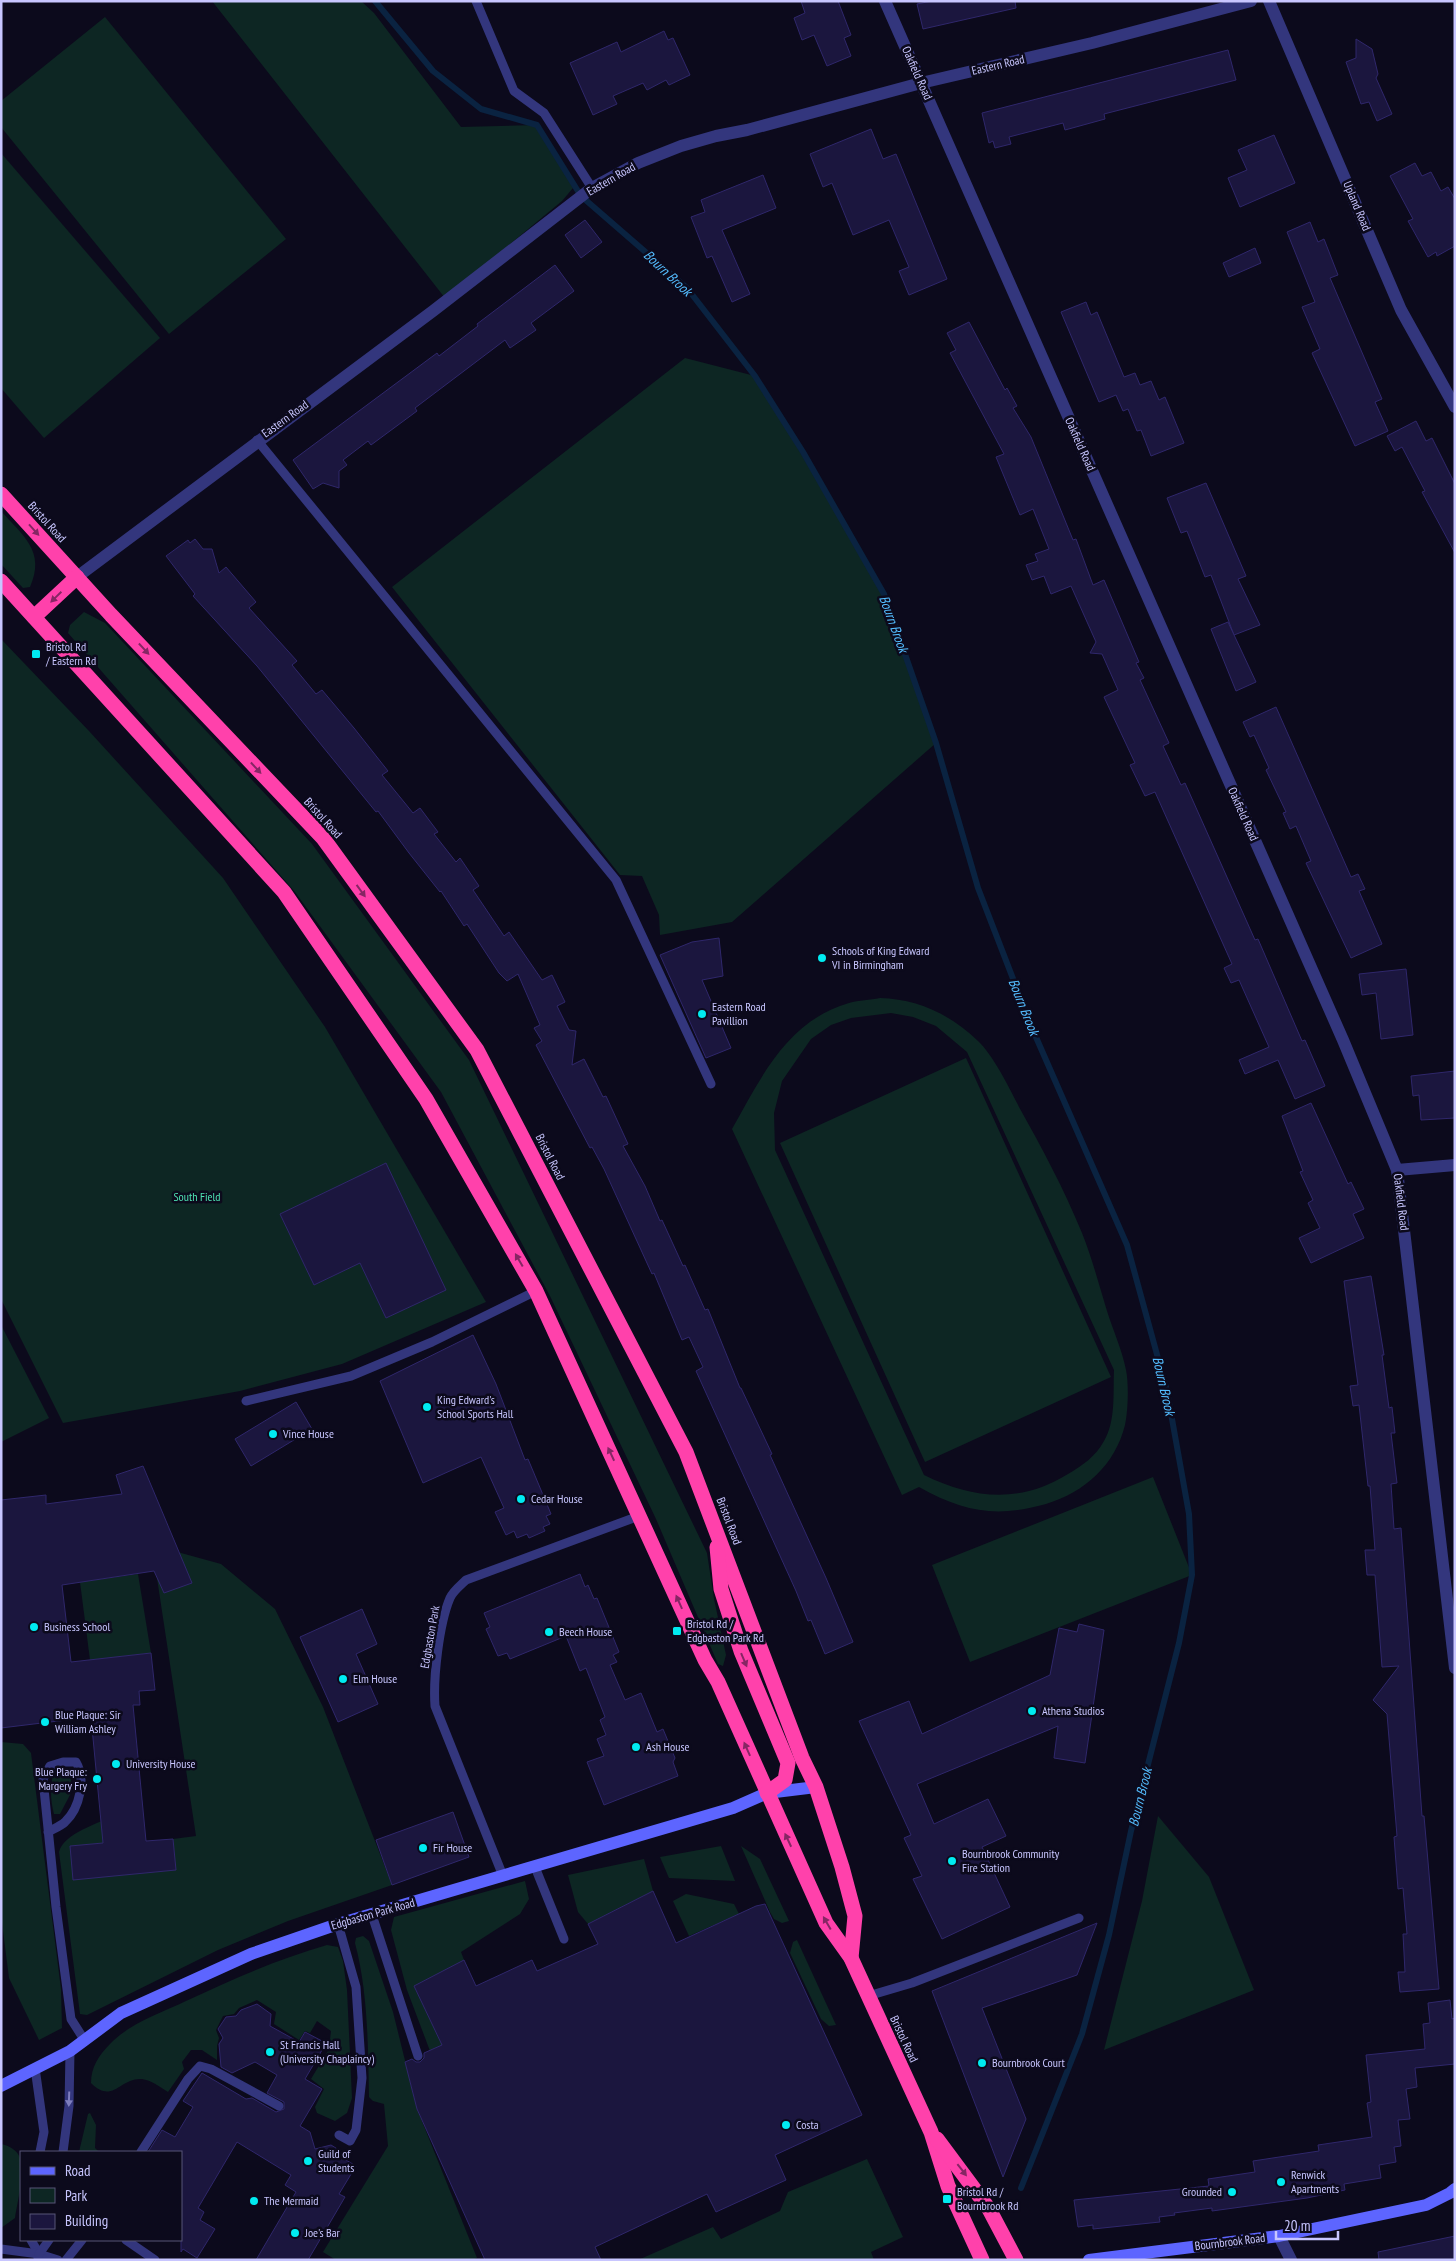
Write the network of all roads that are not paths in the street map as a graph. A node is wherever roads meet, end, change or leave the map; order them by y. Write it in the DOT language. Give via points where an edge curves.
graph roads {
  1 [pos="476,1"];
  2 [pos="885,1"];
  3 [pos="1252,1"];
  4 [pos="1268,1"];
  5 [pos="921,83"];
  6 [pos="592,188"];
  7 [pos="1455,407"];
  8 [pos="257,440"];
  9 [pos="1,494"];
  10 [pos="77,577"];
  11 [pos="1,582"];
  12 [pos="34,617"];
  13 [pos="711,1084"];
  14 [pos="1455,1166"];
  15 [pos="1398,1170"];
  16 [pos="536,1290"];
  17 [pos="246,1401"];
  18 [pos="639,1516"];
  19 [pos="715,1528"];
  20 [pos="1455,1668"];
  21 [pos="816,1787"];
  22 [pos="767,1794"];
  23 [pos="48,1832"];
  24 [pos="535,1867"];
  25 [pos="503,1876"];
  26 [pos="372,1915"];
  27 [pos="1079,1918"];
  28 [pos="338,1924"];
  29 [pos="564,1938"];
  30 [pos="851,1958"];
  31 [pos="868,1996"];
  32 [pos="85,2041"];
  33 [pos="70,2051"];
  34 [pos="418,2056"];
  35 [pos="35,2068"];
  36 [pos="3,2081"];
  37 [pos="279,2106"];
  38 [pos="931,2132"];
  39 [pos="339,2135"];
  40 [pos="40,2151"];
  41 [pos="63,2151"];
  42 [pos="142,2151"];
  43 [pos="1455,2189"];
  44 [pos="1279,2236"];
  45 [pos="31,2241"];
  46 [pos="48,2241"];
  47 [pos="81,2241"];
  48 [pos="127,2241"];
  49 [pos="1,2249"];
  50 [pos="38,2257"];
  51 [pos="58,2260"];
  52 [pos="66,2260"];
  53 [pos="155,2260"];
  54 [pos="982,2260"];
  55 [pos="1016,2260"];
  56 [pos="1089,2260"];
  57 [pos="1291,2260"];
  1 -- 6 [label="lane" via="514,91 544,113"];
  2 -- 5 [label="street, Oakfield Road"];
  3 -- 5 [label="street, Eastern Road"];
  4 -- 7 [label="street, Upland Road" via="1401,310"];
  5 -- 6 [label="street, Eastern Road" via="681,146 638,163"];
  5 -- 15 [label="street, Oakfield Road"];
  6 -- 8 [label="street, Eastern Road" via="433,311"];
  8 -- 10 [label="street, Eastern Road"];
  8 -- 13 [label="lane" via="616,880"];
  9 -- 10 [label="highway, Bristol Road, one-way"];
  10 -- 12 [label="highway, one-way"];
  10 -- 19 [label="highway, Bristol Road, one-way" via="322,838 477,1050 686,1452"];
  11 -- 12 [label="highway, Bristol Road"];
  16 -- 12 [label="highway, Bristol Road, one-way" via="426,1099 284,892"];
  14 -- 15 [label="street"];
  15 -- 20 [label="street, Oakfield Road"];
  16 -- 17 [label="lane" via="432,1342 351,1376"];
  18 -- 16 [label="highway, Bristol Road, one-way"];
  22 -- 18 [label="highway, Bristol Road, one-way"];
  18 -- 25 [label="lane, Edgbaston Park" via="466,1580 450,1596 442,1632 435,1706"];
  19 -- 21 [label="highway, Bristol Road" via="802,1758"];
  19 -- 22 [label="highway, one-way" via="721,1589 741,1652 788,1763 785,1780"];
  21 -- 22 [label="street, Edgbaston Park Road"];
  21 -- 30 [label="highway, Bristol Road" via="855,1916"];
  22 -- 24 [label="street, Edgbaston Park Road" via="733,1808"];
  30 -- 22 [label="highway, Bristol Road, one-way" via="826,1923"];
  23 -- 23 [label="lane" via="43,1779 50,1766 76,1762 81,1771 80,1799 66,1821"];
  23 -- 32 [label="lane" via="71,2019"];
  24 -- 25 [label="street, Edgbaston Park Road"];
  24 -- 29 [label="lane"];
  25 -- 26 [label="street, Edgbaston Park Road"];
  26 -- 28 [label="street, Edgbaston Park Road"];
  26 -- 34 [label="lane"];
  27 -- 31 [label="lane" via="921,1980"];
  28 -- 32 [label="street, Edgbaston Park Road" via="251,1954 121,2013"];
  28 -- 39 [label="lane" via="356,1987 362,2078 356,2130 350,2141"];
  30 -- 31 [label="highway, Bristol Road"];
  31 -- 38 [label="highway, Bristol Road"];
  32 -- 33 [label="street, Edgbaston Park Road"];
  33 -- 35 [label="street, Edgbaston Park Road"];
  33 -- 41 [label="lane, one-way"];
  35 -- 36 [label="street, Edgbaston Park Road"];
  35 -- 40 [label="lane" via="44,2132"];
  37 -- 42 [label="lane" via="200,2066 188,2079"];
  38 -- 54 [label="highway, Bristol Road" via="948,2186"];
  38 -- 55 [label="highway, Bristol Road, one-way" via="989,2209"];
  43 -- 44 [label="street, Bournbrook Road" via="1426,2205"];
  44 -- 56 [label="street, Bournbrook Road"];
  44 -- 57 [label="street"];
  45 -- 50 [label="lane"];
  46 -- 50 [label="lane"];
  47 -- 52 [label="lane"];
  48 -- 53 [label="lane"];
  49 -- 50 [label="lane"];
  50 -- 51 [label="lane"];
}
